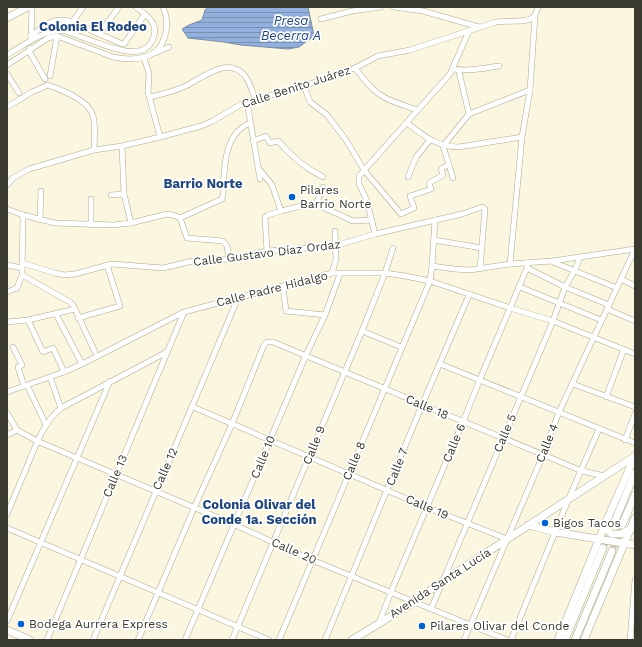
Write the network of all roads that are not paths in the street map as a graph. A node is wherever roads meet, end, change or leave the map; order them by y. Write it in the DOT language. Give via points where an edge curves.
graph roads {
  1 [pos="28,7"];
  2 [pos="32,7"];
  3 [pos="83,7"];
  4 [pos="119,7"];
  5 [pos="136,7"];
  6 [pos="163,7"];
  7 [pos="381,7"];
  8 [pos="393,7"];
  9 [pos="538,7"];
  10 [pos="17,10"];
  11 [pos="145,14"];
  12 [pos="535,15"];
  13 [pos="7,18"];
  14 [pos="321,19"];
  15 [pos="73,21"];
  16 [pos="479,27"];
  17 [pos="469,31"];
  18 [pos="99,34"];
  19 [pos="57,36"];
  20 [pos="31,38"];
  21 [pos="169,47"];
  22 [pos="29,51"];
  23 [pos="152,54"];
  24 [pos="7,55"];
  25 [pos="144,58"];
  26 [pos="7,65"];
  27 [pos="499,66"];
  28 [pos="355,68"];
  29 [pos="454,68"];
  30 [pos="459,72"];
  31 [pos="7,74"];
  32 [pos="304,86"];
  33 [pos="530,90"];
  34 [pos="19,93"];
  35 [pos="150,97"];
  36 [pos="255,99"];
  37 [pos="247,101"];
  38 [pos="7,107"];
  39 [pos="417,110"];
  40 [pos="469,114"];
  41 [pos="250,123"];
  42 [pos="407,123"];
  43 [pos="160,137"];
  44 [pos="522,137"];
  45 [pos="430,140"];
  46 [pos="253,141"];
  47 [pos="122,146"];
  48 [pos="442,146"];
  49 [pos="94,150"];
  50 [pos="449,164"];
  51 [pos="258,169"];
  52 [pos="364,170"];
  53 [pos="322,177"];
  54 [pos="408,177"];
  55 [pos="453,178"];
  56 [pos="260,179"];
  57 [pos="7,185"];
  58 [pos="323,187"];
  59 [pos="41,191"];
  60 [pos="111,194"];
  61 [pos="124,194"];
  62 [pos="91,199"];
  63 [pos="316,204"];
  64 [pos="7,209"];
  65 [pos="281,211"];
  66 [pos="23,215"];
  67 [pos="180,218"];
  68 [pos="40,220"];
  69 [pos="372,220"];
  70 [pos="435,220"];
  71 [pos="131,223"];
  72 [pos="91,225"];
  73 [pos="335,231"];
  74 [pos="375,234"];
  75 [pos="434,240"];
  76 [pos="335,246"];
  77 [pos="393,248"];
  78 [pos="482,248"];
  79 [pos="635,249"];
  80 [pos="267,251"];
  81 [pos="580,257"];
  82 [pos="229,259"];
  83 [pos="552,261"];
  84 [pos="7,264"];
  85 [pos="510,264"];
  86 [pos="22,265"];
  87 [pos="107,265"];
  88 [pos="432,266"];
  89 [pos="527,266"];
  90 [pos="480,269"];
  91 [pos="575,270"];
  92 [pos="332,273"];
  93 [pos="385,273"];
  94 [pos="340,274"];
  95 [pos="22,275"];
  96 [pos="621,279"];
  97 [pos="430,281"];
  98 [pos="635,286"];
  99 [pos="283,287"];
  100 [pos="520,287"];
  101 [pos="565,287"];
  102 [pos="617,288"];
  103 [pos="7,292"];
  104 [pos="469,295"];
  105 [pos="238,298"];
  106 [pos="560,302"];
  107 [pos="608,307"];
  108 [pos="510,308"];
  109 [pos="75,309"];
  110 [pos="184,312"];
  111 [pos="56,314"];
  112 [pos="325,315"];
  113 [pos="78,318"];
  114 [pos="28,320"];
  115 [pos="601,320"];
  116 [pos="553,321"];
  117 [pos="635,321"];
  118 [pos="7,322"];
  119 [pos="362,331"];
  120 [pos="594,336"];
  121 [pos="13,347"];
  122 [pos="401,347"];
  123 [pos="624,349"];
  124 [pos="95,352"];
  125 [pos="167,352"];
  126 [pos="635,354"];
  127 [pos="306,355"];
  128 [pos="82,364"];
  129 [pos="440,364"];
  130 [pos="64,372"];
  131 [pos="344,372"];
  132 [pos="50,377"];
  133 [pos="480,379"];
  134 [pos="110,381"];
  135 [pos="573,384"];
  136 [pos="26,385"];
  137 [pos="384,390"];
  138 [pos="7,392"];
  139 [pos="520,396"];
  140 [pos="606,397"];
  141 [pos="422,405"];
  142 [pos="193,407"];
  143 [pos="635,407"];
  144 [pos="61,408"];
  145 [pos="559,412"];
  146 [pos="7,413"];
  147 [pos="635,414"];
  148 [pos="463,422"];
  149 [pos="232,424"];
  150 [pos="46,425"];
  151 [pos="599,429"];
  152 [pos="17,430"];
  153 [pos="7,435"];
  154 [pos="502,438"];
  155 [pos="270,440"];
  156 [pos="625,440"];
  157 [pos="37,441"];
  158 [pos="635,443"];
  159 [pos="542,455"];
  160 [pos="635,456"];
  161 [pos="310,457"];
  162 [pos="77,458"];
  163 [pos="582,471"];
  164 [pos="348,473"];
  165 [pos="635,473"];
  166 [pos="116,474"];
  167 [pos="605,476"];
  168 [pos="388,490"];
  169 [pos="155,492"];
  170 [pos="635,495"];
  171 [pos="569,498"];
  172 [pos="426,507"];
  173 [pos="194,508"];
  174 [pos="7,514"];
  175 [pos="635,518"];
  176 [pos="610,522"];
  177 [pos="467,523"];
  178 [pos="234,524"];
  179 [pos="528,525"];
  180 [pos="622,525"];
  181 [pos="7,528"];
  182 [pos="631,529"];
  183 [pos="555,532"];
  184 [pos="507,539"];
  185 [pos="599,539"];
  186 [pos="273,542"];
  187 [pos="40,543"];
  188 [pos="625,543"];
  189 [pos="635,545"];
  190 [pos="603,548"];
  191 [pos="612,552"];
  192 [pos="80,559"];
  193 [pos="312,560"];
  194 [pos="120,576"];
  195 [pos="351,576"];
  196 [pos="635,580"];
  197 [pos="443,581"];
  198 [pos="391,592"];
  199 [pos="158,593"];
  200 [pos="414,602"];
  201 [pos="431,609"];
  202 [pos="199,610"];
  203 [pos="7,621"];
  204 [pos="379,623"];
  205 [pos="470,625"];
  206 [pos="237,627"];
  207 [pos="7,630"];
  208 [pos="30,640"];
  209 [pos="47,640"];
  210 [pos="92,640"];
  211 [pos="138,640"];
  212 [pos="185,640"];
  213 [pos="232,640"];
  214 [pos="269,640"];
  215 [pos="279,640"];
  216 [pos="325,640"];
  217 [pos="352,640"];
  218 [pos="464,640"];
  219 [pos="507,640"];
  220 [pos="511,640"];
  221 [pos="558,640"];
  222 [pos="565,640"];
  223 [pos="576,640"];
  224 [pos="584,640"];
  225 [pos="630,640"];
  1 -- 10 [label="street"];
  2 -- 20 [label="street"];
  3 -- 15 [label="street"];
  4 -- 18 [label="street"];
  5 -- 11 [label="street"];
  6 -- 23 [label="street" via="167,19 166,34"];
  7 -- 14 [label="street"];
  8 -- 16 [label="street" via="422,11"];
  9 -- 12 [label="street"];
  10 -- 13 [label="street"];
  11 -- 18 [label="street" via="122,44"];
  11 -- 20 [label="street" via="154,24 155,32 149,46 140,51 122,51 58,30"];
  12 -- 16 [label="street, Calle Benito Juárez" via="527,20 502,20"];
  12 -- 33 [label="street"];
  15 -- 18 [label="street"];
  15 -- 20 [label="street" via="57,20 49,23"];
  16 -- 17 [label="street, Calle Benito Juárez"];
  17 -- 28 [label="street, Calle Benito Juárez" via="410,50 378,56"];
  17 -- 29 [label="street"];
  19 -- 22 [label="street" via="48,38"];
  19 -- 22 [label="street" via="48,78"];
  19 -- 25 [label="street" via="113,57"];
  20 -- 22 [label="street"];
  20 -- 24 [label="street"];
  21 -- 23 [label="street"];
  22 -- 26 [label="street"];
  23 -- 25 [label="street"];
  25 -- 35 [label="street" via="149,73 147,88"];
  27 -- 29 [label="street" via="459,70"];
  28 -- 32 [label="street, Calle Benito Juárez"];
  28 -- 39 [label="street" via="378,94"];
  29 -- 39 [label="street"];
  30 -- 40 [label="street"];
  31 -- 34 [label="street"];
  32 -- 36 [label="street, Calle Benito Juárez"];
  32 -- 52 [label="street" via="310,102 332,120"];
  33 -- 40 [label="street"];
  33 -- 44 [label="street"];
  35 -- 36 [label="street" via="187,86 216,70 230,68 245,75"];
  35 -- 43 [label="street"];
  36 -- 37 [label="street, Calle Benito Juárez"];
  37 -- 41 [label="street"];
  37 -- 43 [label="street, Calle Benito Juárez" via="201,126"];
  38 -- 49 [label="street" via="48,86 72,94 90,109 93,115"];
  39 -- 42 [label="street"];
  40 -- 48 [label="street"];
  41 -- 46 [label="street"];
  41 -- 67 [label="street" via="238,131 228,151 224,163 222,199"];
  42 -- 45 [label="street"];
  42 -- 52 [label="street"];
  43 -- 47 [label="street, Calle Benito Juárez"];
  44 -- 48 [label="street" via="459,148"];
  44 -- 85 [label="street"];
  45 -- 48 [label="street"];
  45 -- 54 [label="street" via="414,161"];
  46 -- 51 [label="street"];
  46 -- 53 [label="street" via="266,136 270,143 278,141 299,163"];
  47 -- 49 [label="street, Calle Benito Juárez"];
  47 -- 61 [label="street"];
  48 -- 50 [label="street"];
  49 -- 57 [label="street, Calle Benito Juárez" via="29,169 13,178"];
  50 -- 52 [label="street" via="441,169 443,175 430,183 431,189 410,196 414,208 401,214"];
  50 -- 55 [label="street"];
  51 -- 56 [label="street"];
  51 -- 65 [label="street" via="272,185"];
  52 -- 69 [label="street" via="359,176 359,184"];
  58 -- 63 [label="street"];
  59 -- 68 [label="street"];
  60 -- 61 [label="street"];
  61 -- 71 [label="street"];
  62 -- 72 [label="street"];
  63 -- 65 [label="street"];
  63 -- 69 [label="street" via="354,221"];
  64 -- 66 [label="street"];
  65 -- 80 [label="street" via="265,217"];
  66 -- 68 [label="street"];
  66 -- 86 [label="street"];
  67 -- 71 [label="street" via="167,214"];
  67 -- 82 [label="street" via="187,238 223,241 227,246"];
  68 -- 72 [label="street"];
  69 -- 74 [label="street"];
  70 -- 74 [label="street, Calle Gustavo Díaz Ordaz"];
  70 -- 75 [label="street, Calle 8"];
  70 -- 78 [label="street, Calle Gustavo Díaz Ordaz" via="481,207 485,209"];
  71 -- 72 [label="street" via="112,226"];
  73 -- 76 [label="street"];
  74 -- 76 [label="street, Calle Gustavo Díaz Ordaz"];
  75 -- 78 [label="street"];
  75 -- 88 [label="street, Calle 8"];
  76 -- 80 [label="street, Calle Gustavo Díaz Ordaz"];
  76 -- 92 [label="street" via="336,259"];
  77 -- 93 [label="street, Calle 9"];
  78 -- 90 [label="street"];
  79 -- 81 [label="street"];
  79 -- 96 [label="street, Calle 4"];
  80 -- 82 [label="street, Calle Gustavo Díaz Ordaz"];
  81 -- 83 [label="street"];
  81 -- 91 [label="street, Calle 5"];
  82 -- 87 [label="street, Calle Gustavo Díaz Ordaz" via="194,261 162,268"];
  83 -- 89 [label="street"];
  83 -- 91 [label="street"];
  84 -- 86 [label="street, Calle Gustavo Díaz Ordaz"];
  85 -- 89 [label="street"];
  85 -- 90 [label="street"];
  86 -- 87 [label="street, Calle Gustavo Díaz Ordaz" via="64,275"];
  86 -- 95 [label="street"];
  87 -- 113 [label="street" via="119,306"];
  88 -- 90 [label="street" via="462,270"];
  88 -- 97 [label="street, Calle 8"];
  89 -- 100 [label="street, Calle 6"];
  89 -- 101 [label="street"];
  91 -- 101 [label="street, Calle 5"];
  91 -- 102 [label="street"];
  92 -- 94 [label="street, Calle Padre Hidalgo"];
  92 -- 99 [label="street, Calle Padre Hidalgo"];
  93 -- 94 [label="street, Calle Padre Hidalgo"];
  93 -- 97 [label="street, Calle Padre Hidalgo"];
  93 -- 119 [label="street, Calle 9"];
  94 -- 112 [label="street, Calle 10"];
  95 -- 103 [label="street" via="18,288"];
  95 -- 109 [label="street" via="67,300"];
  96 -- 98 [label="street"];
  96 -- 102 [label="street, Calle 4"];
  97 -- 104 [label="street, Calle Padre Hidalgo"];
  97 -- 122 [label="street, Calle 8"];
  99 -- 105 [label="street, Calle Padre Hidalgo"];
  99 -- 112 [label="street" via="284,310"];
  100 -- 106 [label="street"];
  100 -- 108 [label="street, Calle 6"];
  101 -- 106 [label="street, Calle 5"];
  101 -- 107 [label="street"];
  102 -- 107 [label="street, Calle 4"];
  104 -- 108 [label="street, Calle Padre Hidalgo"];
  104 -- 129 [label="street, Calle 7"];
  105 -- 110 [label="street, Calle Padre Hidalgo"];
  105 -- 142 [label="street, Calle 12"];
  106 -- 115 [label="street"];
  106 -- 116 [label="street, Calle 5"];
  107 -- 115 [label="street, Calle 4"];
  107 -- 117 [label="street"];
  108 -- 116 [label="street, Calle Padre Hidalgo"];
  108 -- 133 [label="street, Calle 6"];
  109 -- 111 [label="street"];
  109 -- 113 [label="street"];
  110 -- 125 [label="street, Calle 13"];
  110 -- 128 [label="street, Calle Padre Hidalgo"];
  111 -- 114 [label="street"];
  111 -- 128 [label="street"];
  112 -- 127 [label="street, Calle 10"];
  113 -- 124 [label="street"];
  114 -- 118 [label="street"];
  114 -- 130 [label="street" via="43,352 53,348"];
  115 -- 120 [label="street, Calle 4"];
  116 -- 120 [label="street, Calle Padre Hidalgo"];
  116 -- 139 [label="street, Calle 5"];
  119 -- 122 [label="street"];
  119 -- 131 [label="street, Calle 9"];
  120 -- 123 [label="street, Calle Padre Hidalgo"];
  120 -- 135 [label="street, Calle 4"];
  121 -- 136 [label="street" via="22,365 18,367"];
  122 -- 137 [label="street, Calle 8"];
  123 -- 126 [label="street, Calle Padre Hidalgo"];
  123 -- 140 [label="street"];
  125 -- 134 [label="street"];
  125 -- 166 [label="street, Calle 13"];
  127 -- 131 [label="street, Calle 18"];
  127 -- 149 [label="street, Calle 18" via="267,342"];
  127 -- 155 [label="street, Calle 10"];
  128 -- 130 [label="street, Calle Padre Hidalgo"];
  129 -- 133 [label="street"];
  129 -- 141 [label="street, Calle 7"];
  130 -- 132 [label="street, Calle Padre Hidalgo"];
  131 -- 137 [label="street, Calle 18"];
  131 -- 161 [label="street, Calle 9"];
  132 -- 136 [label="street, Calle Padre Hidalgo"];
  132 -- 144 [label="street"];
  133 -- 139 [label="street"];
  133 -- 148 [label="street, Calle 6"];
  134 -- 144 [label="street"];
  134 -- 162 [label="street"];
  135 -- 140 [label="street"];
  135 -- 145 [label="street, Calle 4"];
  136 -- 138 [label="street, Calle Padre Hidalgo"];
  136 -- 150 [label="street"];
  137 -- 141 [label="street, Calle 18"];
  137 -- 164 [label="street, Calle 8"];
  139 -- 145 [label="street"];
  139 -- 154 [label="street, Calle 5"];
  140 -- 143 [label="street"];
  141 -- 148 [label="street, Calle 18"];
  141 -- 168 [label="street, Calle 7"];
  142 -- 149 [label="street, Calle 19"];
  142 -- 169 [label="street, Calle 12"];
  144 -- 150 [label="street"];
  145 -- 151 [label="street"];
  145 -- 159 [label="street, Calle 4"];
  146 -- 152 [label="street"];
  147 -- 156 [label="street"];
  148 -- 154 [label="street, Calle 18"];
  148 -- 172 [label="street, Calle 6"];
  149 -- 155 [label="street, Calle 19"];
  149 -- 173 [label="street"];
  150 -- 157 [label="street"];
  151 -- 156 [label="street"];
  151 -- 163 [label="street"];
  152 -- 153 [label="street"];
  152 -- 157 [label="street, Calle 20"];
  154 -- 159 [label="street, Calle 18"];
  154 -- 177 [label="street, Calle 5"];
  155 -- 161 [label="street, Calle 19"];
  155 -- 178 [label="street, Calle 10"];
  156 -- 158 [label="street"];
  157 -- 162 [label="street, Calle 20"];
  157 -- 174 [label="street"];
  159 -- 163 [label="street, Calle 18"];
  159 -- 184 [label="street, Calle 4"];
  160 -- 167 [label="street, Avenida Santa Lucía"];
  160 -- 176 [label="street"];
  161 -- 164 [label="street, Calle 19"];
  161 -- 186 [label="street, Calle 9"];
  162 -- 166 [label="street, Calle 20"];
  162 -- 187 [label="street"];
  163 -- 167 [label="street, Calle 18"];
  163 -- 171 [label="street"];
  164 -- 168 [label="street, Calle 19"];
  164 -- 193 [label="street, Calle 8"];
  165 -- 176 [label="street"];
  166 -- 169 [label="street, Calle 20"];
  166 -- 192 [label="street, Calle 13"];
  167 -- 171 [label="street, Avenida Santa Lucía"];
  168 -- 172 [label="street, Calle 19"];
  168 -- 195 [label="street, Calle 7"];
  169 -- 173 [label="street, Calle 20"];
  169 -- 194 [label="street, Calle 12"];
  170 -- 180 [label="street"];
  171 -- 179 [label="street, Avenida Santa Lucía"];
  171 -- 183 [label="street"];
  172 -- 177 [label="street, Calle 19"];
  172 -- 198 [label="street, Calle 6"];
  173 -- 178 [label="street, Calle 20"];
  173 -- 199 [label="street"];
  175 -- 182 [label="street"];
  176 -- 182 [label="street" via="608,531 612,534 621,534"];
  176 -- 185 [label="street"];
  177 -- 184 [label="street, Calle 19"];
  177 -- 197 [label="street, Calle 5"];
  178 -- 186 [label="street, Calle 20"];
  178 -- 202 [label="street, Calle 10"];
  179 -- 183 [label="street"];
  179 -- 184 [label="street, Avenida Santa Lucía"];
  181 -- 187 [label="street"];
  182 -- 188 [label="street"];
  183 -- 185 [label="street"];
  183 -- 220 [label="street"];
  184 -- 197 [label="street, Avenida Santa Lucía"];
  184 -- 205 [label="street, Calle 4"];
  185 -- 188 [label="street"];
  185 -- 221 [label="street"];
  186 -- 193 [label="street, Calle 20"];
  186 -- 206 [label="street, Calle 9"];
  187 -- 192 [label="street"];
  187 -- 203 [label="street"];
  188 -- 189 [label="street"];
  188 -- 224 [label="street"];
  190 -- 222 [label="street"];
  191 -- 223 [label="street"];
  192 -- 194 [label="street"];
  192 -- 209 [label="street, Calle 13"];
  193 -- 195 [label="street, Calle 20"];
  193 -- 215 [label="street, Calle 8"];
  194 -- 199 [label="street"];
  194 -- 210 [label="street, Calle 12"];
  195 -- 198 [label="street, Calle 20"];
  195 -- 216 [label="street, Calle 7"];
  196 -- 225 [label="street"];
  197 -- 200 [label="street, Avenida Santa Lucía"];
  197 -- 201 [label="street, Calle 5"];
  198 -- 200 [label="street, Calle 20"];
  198 -- 204 [label="street, Calle 6"];
  199 -- 202 [label="street"];
  199 -- 211 [label="street"];
  200 -- 201 [label="street, Calle 20"];
  200 -- 204 [label="street, Avenida Santa Lucía"];
  201 -- 205 [label="street, Calle 20"];
  202 -- 206 [label="street"];
  202 -- 212 [label="street, Calle 10"];
  204 -- 217 [label="street, Avenida Santa Lucía"];
  205 -- 218 [label="street, Calle 4"];
  205 -- 219 [label="street, Calle 20"];
  206 -- 213 [label="street, Calle 9"];
  206 -- 214 [label="street"];
  207 -- 208 [label="street"];
}
